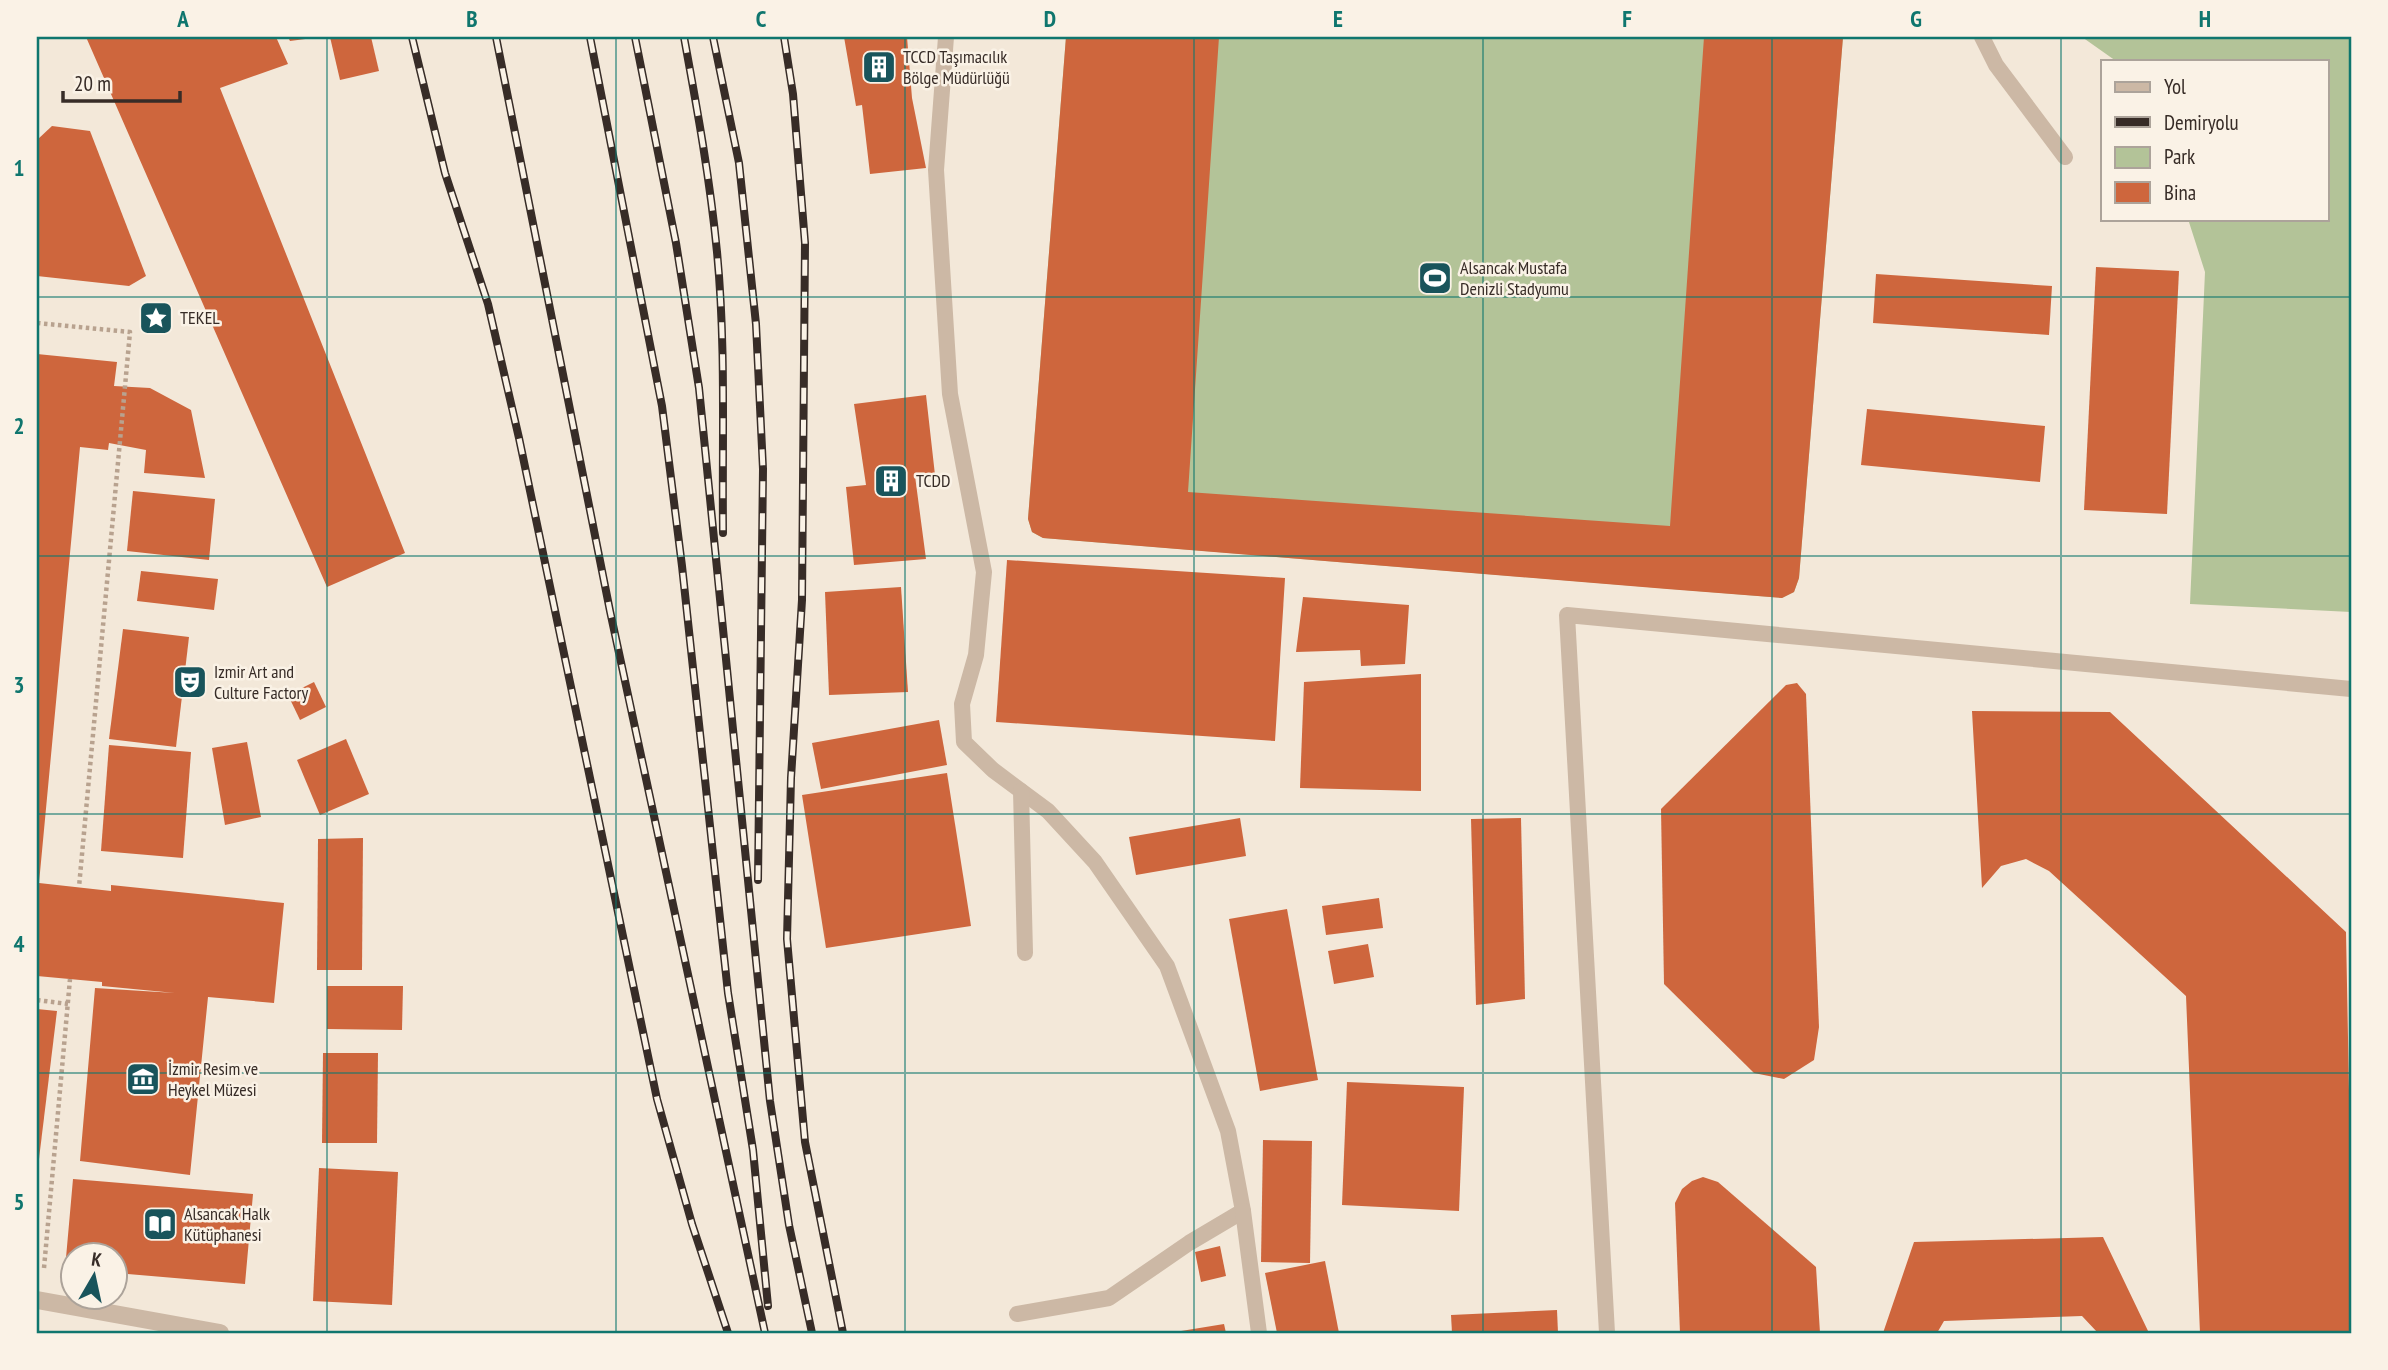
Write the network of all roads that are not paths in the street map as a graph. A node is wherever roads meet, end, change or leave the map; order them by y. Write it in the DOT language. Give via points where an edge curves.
graph roads {
  1 [pos="946,37"];
  2 [pos="1982,37"];
  3 [pos="2064,157"];
  4 [pos="2351,688"];
  5 [pos="1021,791"];
  6 [pos="1025,953"];
  7 [pos="1243,1211"];
  8 [pos="37,1300"];
  9 [pos="1017,1314"];
  10 [pos="220,1333"];
  11 [pos="1259,1333"];
  12 [pos="1607,1333"];
  1 -- 5 [label="lane" via="936,170 950,394 984,572 976,655 962,704 964,742"];
  2 -- 3 [label="lane" via="1996,65"];
  4 -- 12 [label="lane" via="1567,615"];
  5 -- 6 [label="lane"];
  5 -- 7 [label="lane" via="1048,811 1095,862 1167,966 1228,1131"];
  7 -- 9 [label="lane" via="1109,1298"];
  7 -- 11 [label="lane"];
  8 -- 10 [label="street"];
}
